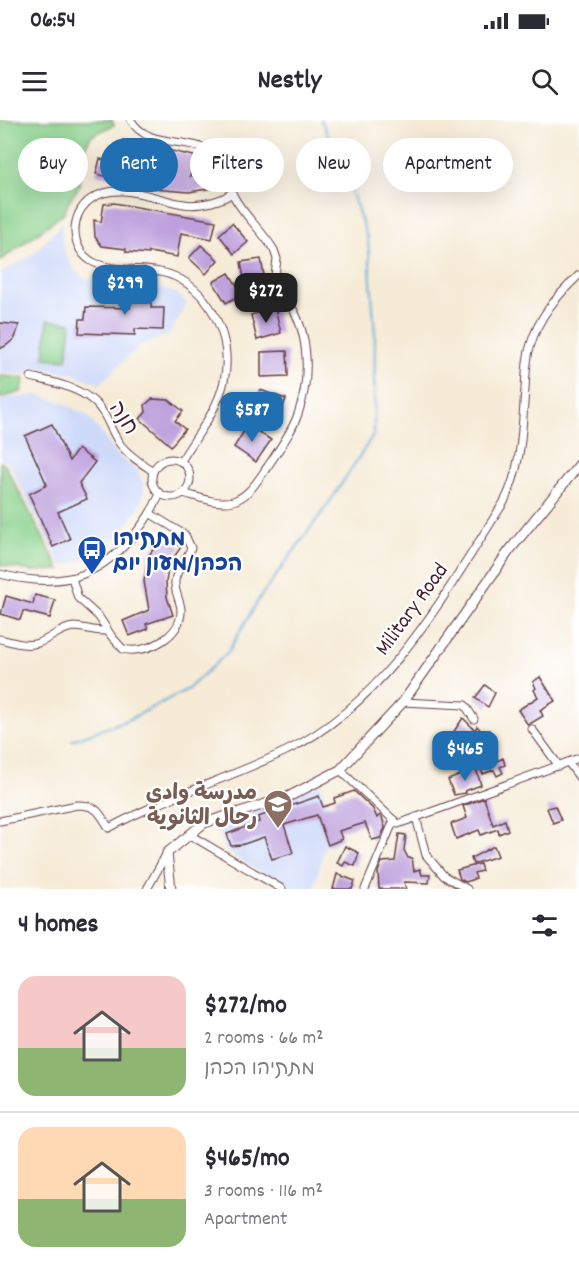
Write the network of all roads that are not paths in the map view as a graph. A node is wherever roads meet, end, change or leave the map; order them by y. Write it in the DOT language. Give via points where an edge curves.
graph roads {
  1 [pos="131,120"];
  2 [pos="232,193"];
  3 [pos="579,275"];
  4 [pos="31,377"];
  5 [pos="181,461"];
  6 [pos="579,465"];
  7 [pos="153,471"];
  8 [pos="183,493"];
  9 [pos="160,494"];
  10 [pos="151,514"];
  11 [pos="0,574"];
  12 [pos="72,578"];
  13 [pos="107,631"];
  14 [pos="0,639"];
  15 [pos="403,702"];
  16 [pos="474,719"];
  17 [pos="532,729"];
  18 [pos="579,758"];
  19 [pos="568,762"];
  20 [pos="559,766"];
  21 [pos="340,770"];
  22 [pos="579,777"];
  23 [pos="416,817"];
  24 [pos="394,820"];
  25 [pos="0,821"];
  26 [pos="190,834"];
  27 [pos="167,853"];
  28 [pos="147,889"];
  29 [pos="171,889"];
  30 [pos="282,889"];
  31 [pos="365,889"];
  32 [pos="467,889"];
  1 -- 2 [label="street" via="152,136 199,147 219,157"];
  2 -- 5 [label="street" via="220,200 187,205 108,192 90,199 75,222 78,246 89,260 107,267 174,276 205,299 219,324 224,339 224,382 213,410"];
  2 -- 8 [label="street" via="269,241 277,259 274,284 292,307 303,334 303,398 280,448 242,497 228,502"];
  3 -- 25 [label="street, Military Road" via="551,303 530,347 513,484 418,633 370,690 342,715 290,749 109,828 88,805"];
  4 -- 7 [label="street, חנה" via="72,389 94,401 120,443"];
  5 -- 7 [label="street" via="161,461"];
  5 -- 8 [label="street" via="190,473 190,483"];
  6 -- 15 [label="street" via="509,551"];
  7 -- 9 [label="street" via="152,484"];
  8 -- 9 [label="street" via="176,497"];
  9 -- 10 [label="street"];
  10 -- 12 [label="street" via="121,549"];
  10 -- 13 [label="street" via="189,540 191,548 174,584 181,610 179,620 170,635 137,650 123,649"];
  11 -- 12 [label="street" via="41,581"];
  12 -- 13 [label="street" via="78,598 99,617"];
  13 -- 14 [label="street" via="74,627 24,645"];
  15 -- 16 [label="street" via="465,705"];
  15 -- 21 [label="street"];
  17 -- 20 [label="street"];
  18 -- 19 [label="street"];
  19 -- 20 [label="street"];
  19 -- 22 [label="street"];
  20 -- 23 [label="street"];
  21 -- 24 [label="street"];
  21 -- 26 [label="street" via="288,797 204,823"];
  23 -- 24 [label="street" via="398,824"];
  23 -- 32 [label="street" via="426,855 444,876"];
  24 -- 31 [label="street"];
  26 -- 27 [label="street"];
  26 -- 30 [label="street"];
  27 -- 28 [label="street"];
  27 -- 29 [label="street"];
}
